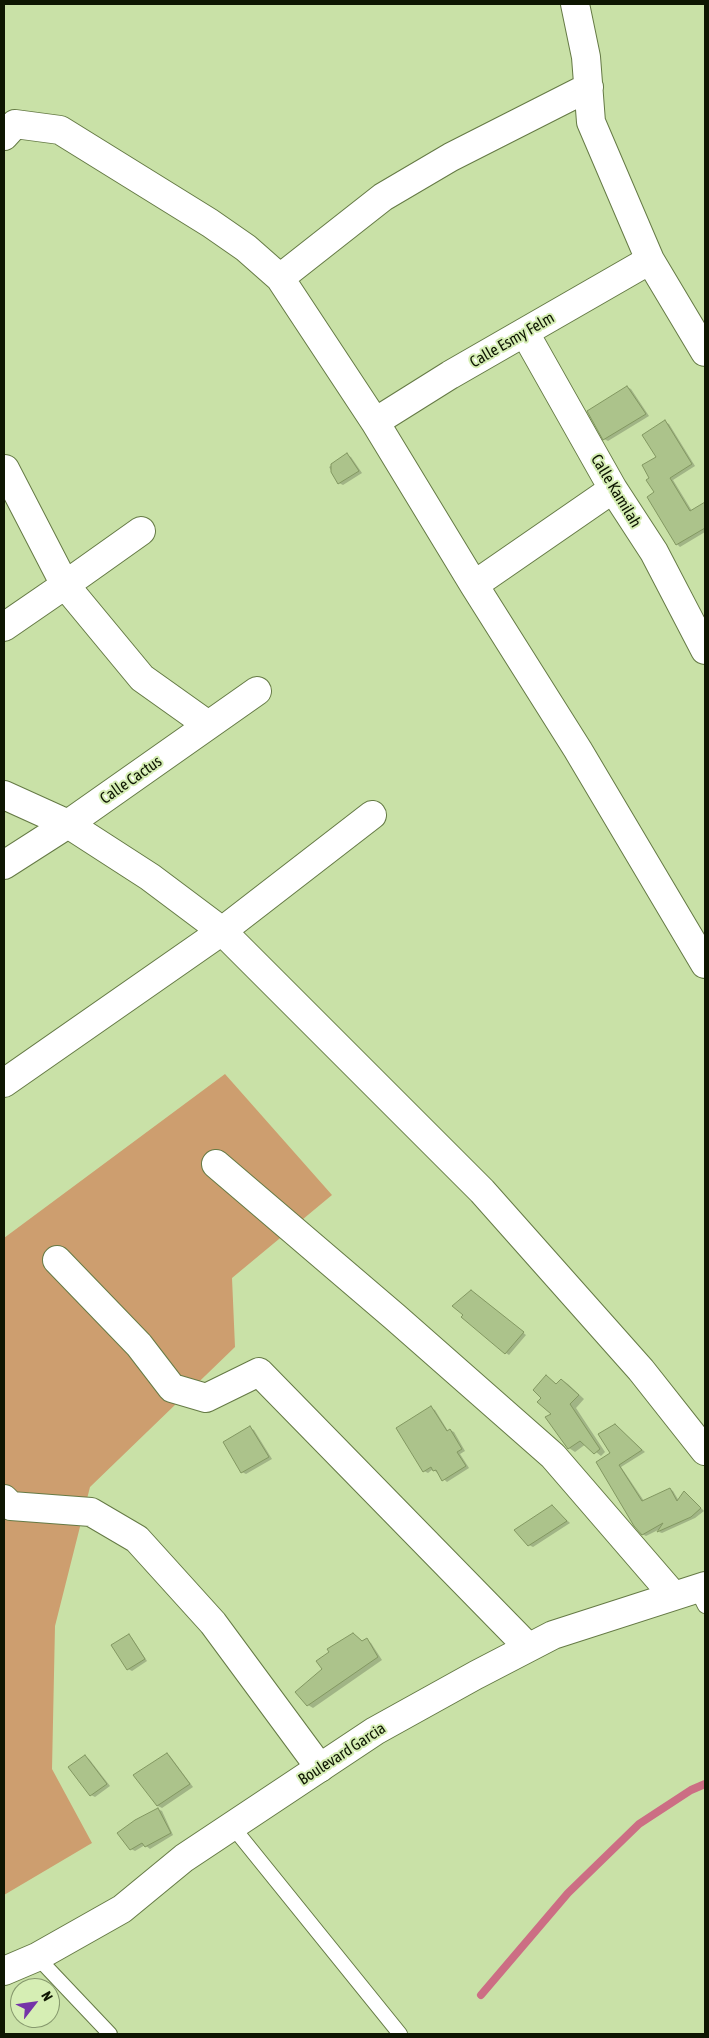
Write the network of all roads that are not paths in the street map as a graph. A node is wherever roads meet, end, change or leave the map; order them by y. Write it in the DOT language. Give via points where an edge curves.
graph roads {
  1 [pos="575,4"];
  2 [pos="589,87"];
  3 [pos="4,136"];
  4 [pos="650,260"];
  5 [pos="280,278"];
  6 [pos="525,333"];
  7 [pos="705,352"];
  8 [pos="376,422"];
  9 [pos="6,469"];
  10 [pos="613,489"];
  11 [pos="141,531"];
  12 [pos="474,584"];
  13 [pos="65,585"];
  14 [pos="4,627"];
  15 [pos="705,650"];
  16 [pos="257,691"];
  17 [pos="208,725"];
  18 [pos="4,795"];
  19 [pos="372,815"];
  20 [pos="68,824"];
  21 [pos="4,865"];
  22 [pos="222,931"];
  23 [pos="705,964"];
  24 [pos="4,1083"];
  25 [pos="216,1164"];
  26 [pos="57,1260"];
  27 [pos="705,1451"];
  28 [pos="4,1499"];
  29 [pos="695,1594"];
  30 [pos="528,1648"];
  31 [pos="320,1768"];
  32 [pos="232,1826"];
  33 [pos="37,1957"];
  34 [pos="4,1971"];
  35 [pos="110,2034"];
  36 [pos="400,2034"];
  1 -- 2 [label="street"];
  2 -- 4 [label="street" via="591,122"];
  2 -- 5 [label="street" via="451,157 383,197"];
  3 -- 5 [label="street" via="15,124 60,130 210,223 246,248"];
  4 -- 6 [label="street, Calle Esmy Felm"];
  4 -- 7 [label="street"];
  5 -- 8 [label="street"];
  6 -- 8 [label="street, Calle Esmy Felm"];
  6 -- 10 [label="street, Calle Kamilah"];
  8 -- 12 [label="street"];
  9 -- 13 [label="street"];
  10 -- 12 [label="street"];
  10 -- 15 [label="street, Calle Kamilah" via="654,552"];
  11 -- 13 [label="street"];
  12 -- 23 [label="street" via="578,750"];
  13 -- 14 [label="street"];
  13 -- 17 [label="street" via="142,678"];
  16 -- 17 [label="street, Calle Cactus"];
  17 -- 20 [label="street, Calle Cactus"];
  18 -- 20 [label="street"];
  19 -- 22 [label="street"];
  20 -- 21 [label="street, Calle Cactus"];
  20 -- 22 [label="street" via="150,877"];
  22 -- 24 [label="street"];
  22 -- 27 [label="street" via="482,1191 642,1370"];
  25 -- 29 [label="street" via="553,1456"];
  26 -- 30 [label="street" via="139,1345 172,1388 206,1398 259,1372"];
  28 -- 31 [label="street" via="11,1506 91,1512 137,1539 213,1623"];
  29 -- 30 [label="street, Boulevard Garcia" via="553,1635"];
  30 -- 31 [label="street, Boulevard Garcia" via="375,1731"];
  31 -- 32 [label="street, Boulevard Garcia"];
  32 -- 33 [label="street, Boulevard Garcia" via="184,1858 122,1909"];
  32 -- 36 [label="lane"];
  33 -- 34 [label="street, Boulevard Garcia"];
  33 -- 35 [label="lane"];
}
